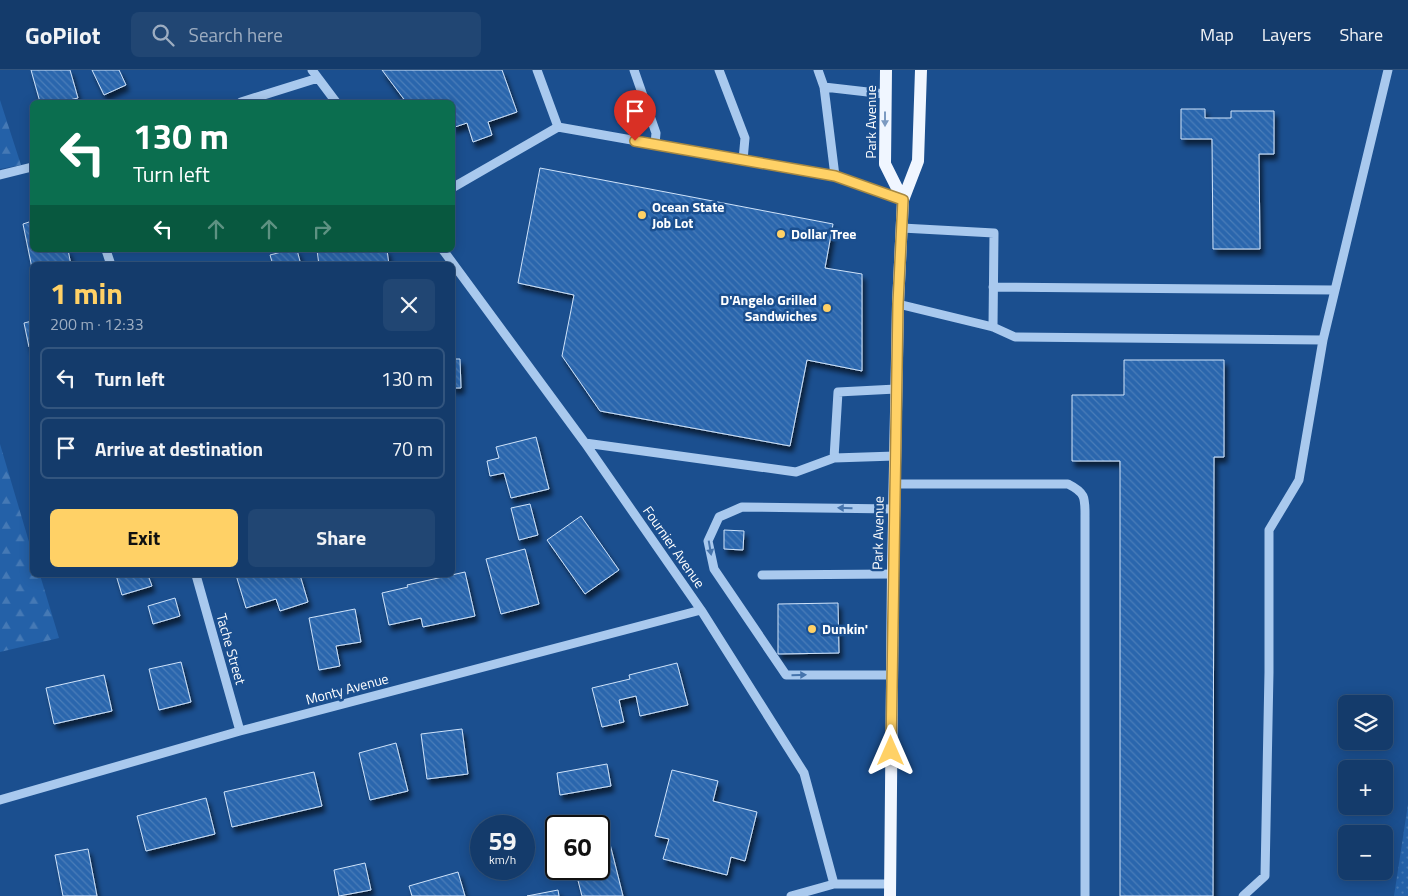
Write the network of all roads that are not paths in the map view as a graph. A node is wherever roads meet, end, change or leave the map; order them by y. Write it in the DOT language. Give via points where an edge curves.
graph roads {
  1 [pos="537,70"];
  2 [pos="634,70"];
  3 [pos="719,70"];
  4 [pos="818,70"];
  5 [pos="886,70"];
  6 [pos="921,70"];
  7 [pos="1388,70"];
  8 [pos="315,74"];
  9 [pos="824,87"];
  10 [pos="885,94"];
  11 [pos="246,100"];
  12 [pos="334,100"];
  13 [pos="558,127"];
  14 [pos="655,144"];
  15 [pos="743,160"];
  16 [pos="30,168"];
  17 [pos="0,175"];
  18 [pos="835,176"];
  19 [pos="455,186"];
  20 [pos="903,200"];
  21 [pos="902,228"];
  22 [pos="455,266"];
  23 [pos="993,287"];
  24 [pos="1335,290"];
  25 [pos="898,304"];
  26 [pos="993,327"];
  27 [pos="1322,340"];
  28 [pos="896,390"];
  29 [pos="585,443"];
  30 [pos="895,456"];
  31 [pos="834,458"];
  32 [pos="894,484"];
  33 [pos="894,509"];
  34 [pos="893,574"];
  35 [pos="762,575"];
  36 [pos="197,577"];
  37 [pos="701,610"];
  38 [pos="892,674"];
  39 [pos="240,731"];
  40 [pos="0,800"];
  41 [pos="834,884"];
  42 [pos="890,890"];
  43 [pos="791,896"];
  44 [pos="1085,896"];
  45 [pos="1243,896"];
  1 -- 13 [label="street"];
  2 -- 14 [label="street" via="656,134"];
  3 -- 15 [label="street" via="745,138"];
  4 -- 9 [label="street"];
  5 -- 10 [label="main road, Park Avenue"];
  6 -- 20 [label="main road, Park Avenue" via="918,161"];
  7 -- 24 [label="street"];
  8 -- 11 [label="street"];
  8 -- 12 [label="street"];
  9 -- 10 [label="street"];
  9 -- 18 [label="street"];
  10 -- 20 [label="main road, Park Avenue, one-way" via="885,164"];
  13 -- 14 [label="street"];
  13 -- 19 [label="street"];
  14 -- 15 [label="street"];
  15 -- 18 [label="street"];
  16 -- 17 [label="street"];
  18 -- 20 [label="street"];
  20 -- 21 [label="main road, Park Avenue"];
  21 -- 23 [label="street" via="994,233"];
  21 -- 25 [label="main road, Park Avenue"];
  22 -- 29 [label="street, Fournier Avenue"];
  23 -- 24 [label="street"];
  23 -- 26 [label="street"];
  24 -- 27 [label="street"];
  25 -- 26 [label="street"];
  25 -- 28 [label="main road, Park Avenue"];
  26 -- 27 [label="street" via="1015,337"];
  27 -- 45 [label="street" via="1299,480 1269,530 1265,876"];
  28 -- 30 [label="main road, Park Avenue"];
  28 -- 31 [label="street" via="838,392"];
  29 -- 31 [label="street" via="796,472"];
  29 -- 37 [label="street, Fournier Avenue"];
  30 -- 31 [label="street"];
  30 -- 32 [label="main road, Park Avenue"];
  32 -- 33 [label="main road, Park Avenue"];
  32 -- 44 [label="street" via="1068,484 1080,490 1085,500"];
  33 -- 34 [label="main road, Park Avenue"];
  33 -- 38 [label="street, one-way" via="742,507 719,517 708,540 714,569 786,676"];
  34 -- 35 [label="street"];
  34 -- 38 [label="main road, Park Avenue"];
  36 -- 39 [label="street, Tache Street"];
  37 -- 39 [label="street, Monty Avenue"];
  37 -- 41 [label="street, Fournier Avenue" via="804,773"];
  38 -- 42 [label="main road, Park Avenue"];
  39 -- 40 [label="street, Monty Avenue"];
  41 -- 42 [label="street"];
  41 -- 43 [label="street"];
}
